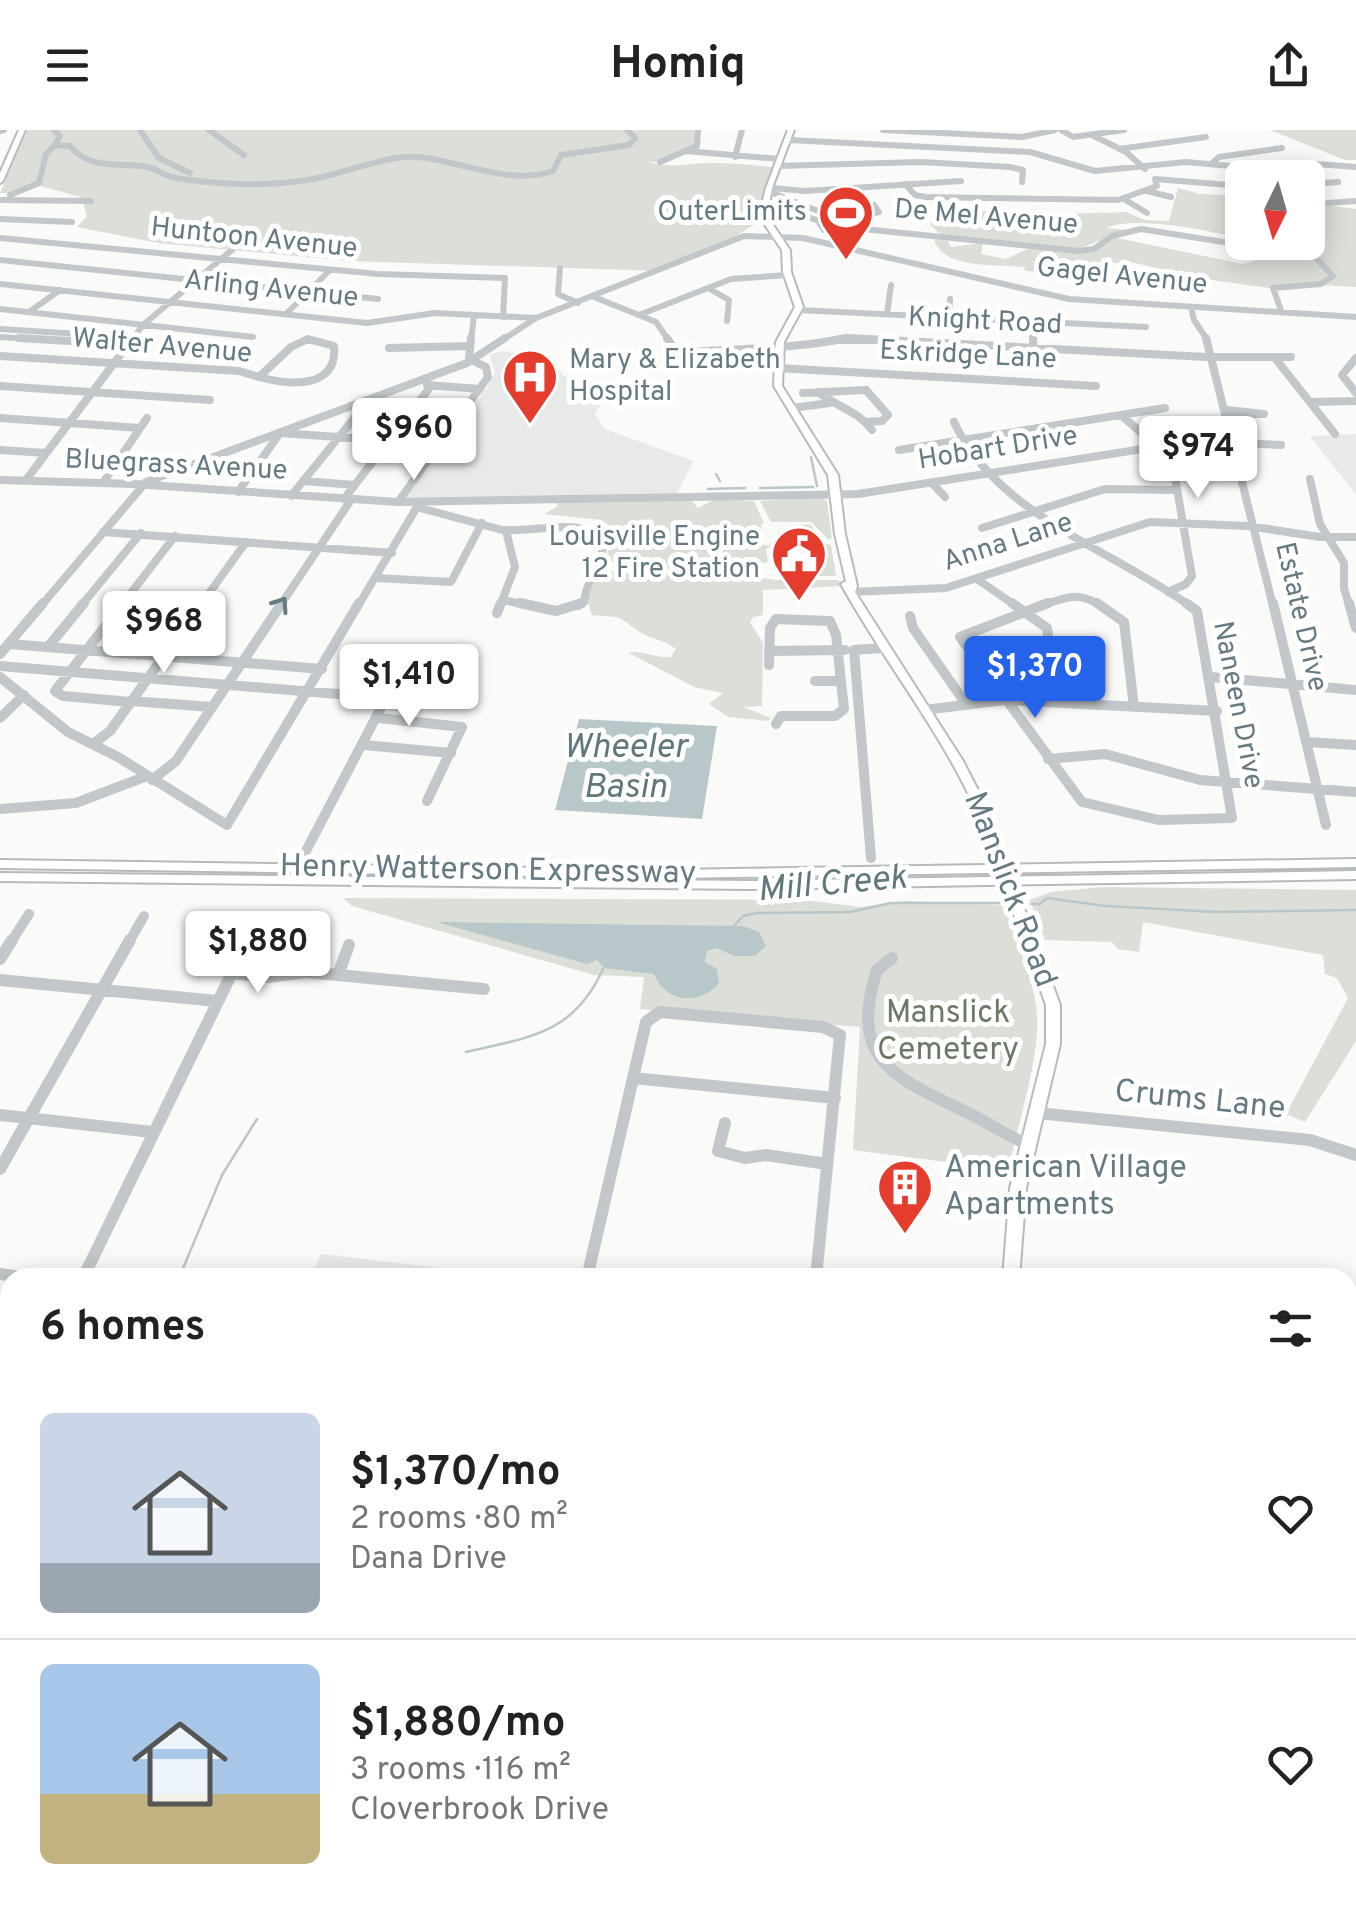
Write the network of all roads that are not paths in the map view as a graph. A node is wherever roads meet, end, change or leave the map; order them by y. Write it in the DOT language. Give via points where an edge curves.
graph roads {
  1 [pos="22,130"];
  2 [pos="54,130"];
  3 [pos="140,130"];
  4 [pos="209,130"];
  5 [pos="627,130"];
  6 [pos="698,130"];
  7 [pos="742,130"];
  8 [pos="792,130"];
  9 [pos="883,130"];
  10 [pos="899,130"];
  11 [pos="1058,130"];
  12 [pos="1124,130"];
  13 [pos="979,132"];
  14 [pos="1092,134"];
  15 [pos="1174,134"];
  16 [pos="1022,137"];
  17 [pos="1206,137"];
  18 [pos="1186,140"];
  19 [pos="788,141"];
  20 [pos="830,143"];
  21 [pos="55,145"];
  22 [pos="913,148"];
  23 [pos="1282,148"];
  24 [pos="1119,149"];
  25 [pos="686,151"];
  26 [pos="12,153"];
  27 [pos="0,154"];
  28 [pos="244,155"];
  29 [pos="735,157"];
  30 [pos="1061,158"];
  31 [pos="660,162"];
  32 [pos="778,163"];
  33 [pos="910,163"];
  34 [pos="1211,164"];
  35 [pos="1225,166"];
  36 [pos="1356,166"];
  37 [pos="1142,167"];
  38 [pos="1325,167"];
  39 [pos="1095,172"];
  40 [pos="1155,179"];
  41 [pos="1091,180"];
  42 [pos="0,181"];
  43 [pos="222,181"];
  44 [pos="961,181"];
  45 [pos="1022,182"];
  46 [pos="1338,182"];
  47 [pos="1325,183"];
  48 [pos="905,184"];
  49 [pos="1225,185"];
  50 [pos="768,189"];
  51 [pos="1147,191"];
  52 [pos="1171,197"];
  53 [pos="0,198"];
  54 [pos="1075,199"];
  55 [pos="1124,199"];
  56 [pos="92,201"];
  57 [pos="1356,202"];
  58 [pos="1328,204"];
  59 [pos="874,205"];
  60 [pos="1078,208"];
  61 [pos="1147,213"];
  62 [pos="764,214"];
  63 [pos="830,215"];
  64 [pos="0,220"];
  65 [pos="72,222"];
  66 [pos="848,222"];
  67 [pos="0,238"];
  68 [pos="800,238"];
  69 [pos="735,239"];
  70 [pos="782,240"];
  71 [pos="828,244"];
  72 [pos="118,246"];
  73 [pos="233,249"];
  74 [pos="221,259"];
  75 [pos="0,260"];
  76 [pos="560,268"];
  77 [pos="88,269"];
  78 [pos="330,270"];
  79 [pos="664,274"];
  80 [pos="788,274"];
  81 [pos="79,275"];
  82 [pos="195,280"];
  83 [pos="641,281"];
  84 [pos="0,284"];
  85 [pos="890,285"];
  86 [pos="708,288"];
  87 [pos="60,290"];
  88 [pos="306,292"];
  89 [pos="378,298"];
  90 [pos="597,298"];
  91 [pos="950,300"];
  92 [pos="170,302"];
  93 [pos="443,302"];
  94 [pos="578,303"];
  95 [pos="568,306"];
  96 [pos="1192,308"];
  97 [pos="0,310"];
  98 [pos="798,310"];
  99 [pos="29,312"];
  100 [pos="442,313"];
  101 [pos="1282,313"];
  102 [pos="286,314"];
  103 [pos="639,314"];
  104 [pos="887,314"];
  105 [pos="474,316"];
  106 [pos="502,317"];
  107 [pos="949,317"];
  108 [pos="1356,317"];
  109 [pos="536,318"];
  110 [pos="726,320"];
  111 [pos="1032,322"];
  112 [pos="142,324"];
  113 [pos="1146,327"];
  114 [pos="0,329"];
  115 [pos="0,336"];
  116 [pos="253,337"];
  117 [pos="89,344"];
  118 [pos="469,346"];
  119 [pos="779,346"];
  120 [pos="1034,347"];
  121 [pos="389,348"];
  122 [pos="124,350"];
  123 [pos="0,356"];
  124 [pos="1291,356"];
  125 [pos="1214,357"];
  126 [pos="1275,358"];
  127 [pos="1356,358"];
  128 [pos="472,360"];
  129 [pos="1034,361"];
  130 [pos="114,364"];
  131 [pos="777,368"];
  132 [pos="258,377"];
  133 [pos="413,384"];
  134 [pos="0,386"];
  135 [pos="431,386"];
  136 [pos="1096,386"];
  137 [pos="480,389"];
  138 [pos="818,392"];
  139 [pos="92,393"];
  140 [pos="803,393"];
  141 [pos="1356,397"];
  142 [pos="210,400"];
  143 [pos="368,401"];
  144 [pos="1310,402"];
  145 [pos="830,403"];
  146 [pos="792,408"];
  147 [pos="1165,408"];
  148 [pos="1120,415"];
  149 [pos="0,418"];
  150 [pos="146,418"];
  151 [pos="954,422"];
  152 [pos="69,423"];
  153 [pos="140,428"];
  154 [pos="280,433"];
  155 [pos="1335,434"];
  156 [pos="340,437"];
  157 [pos="959,440"];
  158 [pos="389,441"];
  159 [pos="1234,442"];
  160 [pos="440,444"];
  161 [pos="1281,444"];
  162 [pos="1157,446"];
  163 [pos="0,450"];
  164 [pos="899,450"];
  165 [pos="46,454"];
  166 [pos="991,473"];
  167 [pos="1310,478"];
  168 [pos="0,480"];
  169 [pos="26,480"];
  170 [pos="303,481"];
  171 [pos="103,482"];
  172 [pos="932,482"];
  173 [pos="143,484"];
  174 [pos="355,485"];
  175 [pos="1177,490"];
  176 [pos="238,492"];
  177 [pos="833,494"];
  178 [pos="291,496"];
  179 [pos="946,497"];
  180 [pos="348,500"];
  181 [pos="398,502"];
  182 [pos="420,505"];
  183 [pos="1035,510"];
  184 [pos="482,522"];
  185 [pos="1183,523"];
  186 [pos="1255,527"];
  187 [pos="982,528"];
  188 [pos="504,530"];
  189 [pos="103,532"];
  190 [pos="141,533"];
  191 [pos="176,536"];
  192 [pos="1356,537"];
  193 [pos="1327,538"];
  194 [pos="246,542"];
  195 [pos="1086,542"];
  196 [pos="319,548"];
  197 [pos="392,553"];
  198 [pos="377,578"];
  199 [pos="977,579"];
  200 [pos="850,592"];
  201 [pos="1168,592"];
  202 [pos="503,600"];
  203 [pos="1352,603"];
  204 [pos="1024,611"];
  205 [pos="497,613"];
  206 [pos="910,616"];
  207 [pos="1356,628"];
  208 [pos="9,644"];
  209 [pos="48,647"];
  210 [pos="882,648"];
  211 [pos="85,650"];
  212 [pos="838,650"];
  213 [pos="854,650"];
  214 [pos="769,651"];
  215 [pos="0,654"];
  216 [pos="163,656"];
  217 [pos="1050,656"];
  218 [pos="243,662"];
  219 [pos="769,665"];
  220 [pos="0,666"];
  221 [pos="322,670"];
  222 [pos="68,671"];
  223 [pos="0,677"];
  224 [pos="1211,677"];
  225 [pos="147,678"];
  226 [pos="815,681"];
  227 [pos="840,682"];
  228 [pos="1292,682"];
  229 [pos="227,685"];
  230 [pos="1356,690"];
  231 [pos="309,691"];
  232 [pos="24,695"];
  233 [pos="1005,700"];
  234 [pos="131,702"];
  235 [pos="966,704"];
  236 [pos="1134,707"];
  237 [pos="211,708"];
  238 [pos="924,710"];
  239 [pos="1217,711"];
  240 [pos="0,718"];
  241 [pos="379,718"];
  242 [pos="778,720"];
  243 [pos="1306,742"];
  244 [pos="93,744"];
  245 [pos="364,745"];
  246 [pos="1356,746"];
  247 [pos="451,753"];
  248 [pos="1048,759"];
  249 [pos="149,778"];
  250 [pos="1230,783"];
  251 [pos="1318,789"];
  252 [pos="1356,792"];
  253 [pos="427,801"];
  254 [pos="0,809"];
  255 [pos="1326,825"];
  256 [pos="306,851"];
  257 [pos="871,858"];
  258 [pos="1356,862"];
  259 [pos="0,864"];
  260 [pos="1356,874"];
  261 [pos="0,877"];
  262 [pos="30,914"];
  263 [pos="144,916"];
  264 [pos="259,918"];
  265 [pos="348,945"];
  266 [pos="892,958"];
  267 [pos="0,959"];
  268 [pos="233,970"];
  269 [pos="338,974"];
  270 [pos="0,980"];
  271 [pos="102,989"];
  272 [pos="484,989"];
  273 [pos="217,1001"];
  274 [pos="633,1078"];
  275 [pos="835,1098"];
  276 [pos="1037,1112"];
  277 [pos="0,1115"];
  278 [pos="28,1118"];
  279 [pos="726,1122"];
  280 [pos="152,1132"];
  281 [pos="1028,1144"];
  282 [pos="1356,1155"];
  283 [pos="828,1164"];
  284 [pos="0,1168"];
  285 [pos="87,1268"];
  286 [pos="589,1268"];
  287 [pos="817,1268"];
  288 [pos="1012,1268"];
  1 -- 26 [label="main road"];
  2 -- 21 [label="street" via="60,136"];
  3 -- 43 [label="street" via="146,146 176,170 220,175"];
  4 -- 28 [label="street"];
  5 -- 43 [label="street" via="635,138 628,146 565,154 543,175 414,156 311,180"];
  6 -- 25 [label="street" via="698,144"];
  7 -- 29 [label="street"];
  8 -- 19 [label="main road"];
  9 -- 10 [label="street"];
  10 -- 13 [label="street"];
  11 -- 14 [label="street" via="1071,137"];
  11 -- 16 [label="street"];
  12 -- 14 [label="street"];
  13 -- 16 [label="street"];
  14 -- 24 [label="street"];
  15 -- 18 [label="street"];
  16 -- 30 [label="street"];
  17 -- 18 [label="street"];
  18 -- 24 [label="street"];
  19 -- 20 [label="street"];
  19 -- 32 [label="main road"];
  20 -- 22 [label="street"];
  21 -- 43 [label="street" via="115,168"];
  21 -- 53 [label="street" via="38,184"];
  22 -- 30 [label="street"];
  22 -- 33 [label="street"];
  23 -- 34 [label="street" via="1219,157"];
  24 -- 37 [label="street"];
  25 -- 29 [label="street"];
  25 -- 31 [label="street"];
  26 -- 27 [label="street"];
  26 -- 42 [label="main road"];
  29 -- 32 [label="street"];
  30 -- 39 [label="street"];
  32 -- 33 [label="street"];
  32 -- 50 [label="main road"];
  33 -- 45 [label="street" via="1017,167"];
  34 -- 35 [label="street"];
  34 -- 37 [label="street"];
  36 -- 38 [label="street"];
  37 -- 39 [label="street"];
  37 -- 40 [label="street"];
  39 -- 41 [label="street"];
  40 -- 49 [label="street"];
  40 -- 51 [label="street" via="1158,185"];
  44 -- 48 [label="street"];
  46 -- 47 [label="street"];
  48 -- 50 [label="street"];
  48 -- 54 [label="street" via="922,197"];
  50 -- 62 [label="main road"];
  50 -- 63 [label="street, De Mel Avenue"];
  51 -- 52 [label="street"];
  51 -- 55 [label="street"];
  53 -- 56 [label="street"];
  54 -- 55 [label="street"];
  54 -- 60 [label="street"];
  55 -- 61 [label="street"];
  57 -- 58 [label="street"];
  59 -- 66 [label="street" via="880,212"];
  62 -- 63 [label="street" via="796,212 818,220"];
  62 -- 69 [label="street" via="758,227"];
  62 -- 70 [label="main road"];
  63 -- 66 [label="street, De Mel Avenue"];
  64 -- 65 [label="street"];
  66 -- 101 [label="street, De Mel Avenue" via="876,231 1083,251 1142,230 1261,248 1302,244 1333,276 1321,284 1273,288"];
  67 -- 72 [label="street, Huntoon Avenue"];
  68 -- 70 [label="main road"];
  68 -- 71 [label="street, Gagel Avenue"];
  69 -- 70 [label="street, Gagel Avenue"];
  69 -- 83 [label="street"];
  70 -- 71 [label="street, Gagel Avenue"];
  70 -- 80 [label="main road"];
  71 -- 96 [label="street, Gagel Avenue" via="1046,296"];
  72 -- 74 [label="street, Huntoon Avenue"];
  72 -- 77 [label="street"];
  73 -- 74 [label="street"];
  74 -- 78 [label="street, Huntoon Avenue"];
  74 -- 82 [label="street"];
  75 -- 77 [label="street"];
  76 -- 94 [label="street" via="558,294"];
  77 -- 81 [label="street"];
  77 -- 82 [label="street"];
  78 -- 88 [label="street"];
  78 -- 106 [label="street, Huntoon Avenue" via="505,278"];
  79 -- 83 [label="street"];
  80 -- 86 [label="street"];
  80 -- 98 [label="main road"];
  82 -- 88 [label="street"];
  82 -- 92 [label="street"];
  83 -- 90 [label="street"];
  84 -- 87 [label="street, Arling Avenue"];
  85 -- 104 [label="street"];
  86 -- 103 [label="street"];
  86 -- 110 [label="street" via="729,300"];
  87 -- 92 [label="street, Arling Avenue"];
  87 -- 99 [label="street"];
  88 -- 89 [label="street"];
  88 -- 102 [label="street"];
  90 -- 94 [label="street"];
  90 -- 95 [label="street"];
  90 -- 103 [label="street"];
  91 -- 107 [label="street"];
  92 -- 102 [label="street, Arling Avenue"];
  92 -- 112 [label="street"];
  93 -- 100 [label="street"];
  94 -- 95 [label="street"];
  95 -- 109 [label="street"];
  96 -- 101 [label="street, Gagel Avenue"];
  96 -- 125 [label="street, Estate Drive"];
  97 -- 99 [label="street"];
  98 -- 104 [label="street"];
  98 -- 119 [label="main road, Manslick Road"];
  99 -- 112 [label="street"];
  100 -- 102 [label="street, Arling Avenue" via="378,323"];
  100 -- 105 [label="street, Arling Avenue"];
  101 -- 108 [label="street, Gagel Avenue"];
  103 -- 119 [label="street, Knight Road" via="659,324 675,355"];
  104 -- 107 [label="street"];
  105 -- 106 [label="street, Arling Avenue"];
  105 -- 118 [label="street"];
  106 -- 109 [label="street, Arling Avenue"];
  107 -- 111 [label="street"];
  109 -- 128 [label="street"];
  111 -- 113 [label="street"];
  111 -- 120 [label="street"];
  112 -- 116 [label="street"];
  112 -- 122 [label="street"];
  114 -- 117 [label="street" via="96,336"];
  115 -- 117 [label="street"];
  117 -- 122 [label="street"];
  118 -- 121 [label="street"];
  118 -- 128 [label="street"];
  119 -- 120 [label="street, Knight Road" via="846,338"];
  119 -- 131 [label="main road, Manslick Road"];
  120 -- 125 [label="street, Knight Road"];
  120 -- 129 [label="street"];
  122 -- 130 [label="street"];
  123 -- 130 [label="street, Walter Avenue"];
  124 -- 126 [label="street, Knight Road"];
  125 -- 126 [label="street, Knight Road"];
  125 -- 159 [label="street, Estate Drive"];
  126 -- 144 [label="street"];
  127 -- 141 [label="street" via="1342,375"];
  128 -- 133 [label="street"];
  128 -- 137 [label="street" via="489,371"];
  130 -- 132 [label="street, Walter Avenue"];
  130 -- 139 [label="street"];
  131 -- 136 [label="street, Eskridge Lane"];
  131 -- 146 [label="main road, Manslick Road" via="778,386"];
  132 -- 132 [label="street, Walter Avenue" via="288,345 333,344 336,354 320,381"];
  133 -- 135 [label="street"];
  133 -- 143 [label="street"];
  134 -- 139 [label="street"];
  135 -- 137 [label="street"];
  135 -- 158 [label="street"];
  137 -- 160 [label="street"];
  138 -- 140 [label="street"];
  138 -- 145 [label="street"];
  138 -- 145 [label="street" via="866,390 888,415 869,426 860,414"];
  139 -- 142 [label="street"];
  139 -- 152 [label="street"];
  141 -- 144 [label="street"];
  143 -- 154 [label="street"];
  143 -- 156 [label="street"];
  144 -- 155 [label="street"];
  145 -- 146 [label="street"];
  146 -- 177 [label="main road, Manslick Road"];
  147 -- 148 [label="street"];
  148 -- 157 [label="street"];
  148 -- 162 [label="street"];
  149 -- 152 [label="street"];
  150 -- 153 [label="street"];
  151 -- 157 [label="street, Naneen Drive"];
  152 -- 153 [label="street"];
  152 -- 165 [label="street"];
  153 -- 171 [label="street"];
  154 -- 156 [label="street"];
  154 -- 173 [label="street"];
  154 -- 176 [label="street"];
  156 -- 158 [label="street"];
  156 -- 170 [label="street"];
  157 -- 164 [label="street"];
  157 -- 166 [label="street, Naneen Drive"];
  158 -- 160 [label="street"];
  158 -- 174 [label="street"];
  159 -- 161 [label="street, Hobart Drive"];
  159 -- 162 [label="street, Hobart Drive"];
  159 -- 186 [label="street, Estate Drive"];
  160 -- 181 [label="street"];
  162 -- 166 [label="street, Hobart Drive"];
  162 -- 175 [label="street" via="1172,460"];
  163 -- 165 [label="street"];
  165 -- 169 [label="street"];
  166 -- 172 [label="street, Hobart Drive"];
  166 -- 183 [label="street, Naneen Drive"];
  167 -- 193 [label="street"];
  168 -- 169 [label="street, Bluegrass Avenue"];
  169 -- 171 [label="street, Bluegrass Avenue"];
  170 -- 174 [label="street"];
  170 -- 178 [label="street"];
  171 -- 173 [label="street, Bluegrass Avenue"];
  172 -- 177 [label="street, Hobart Drive"];
  172 -- 179 [label="street"];
  173 -- 176 [label="street, Bluegrass Avenue"];
  173 -- 189 [label="street"];
  174 -- 180 [label="street"];
  175 -- 183 [label="street" via="1109,488"];
  175 -- 185 [label="street"];
  176 -- 178 [label="street, Bluegrass Avenue"];
  177 -- 182 [label="street, Bluegrass Avenue"];
  177 -- 200 [label="main road, Manslick Road"];
  178 -- 180 [label="street, Bluegrass Avenue"];
  180 -- 181 [label="street, Bluegrass Avenue"];
  180 -- 196 [label="street"];
  181 -- 182 [label="street, Bluegrass Avenue"];
  182 -- 184 [label="street"];
  182 -- 197 [label="street"];
  183 -- 187 [label="street"];
  183 -- 195 [label="street, Naneen Drive"];
  184 -- 188 [label="street"];
  184 -- 198 [label="street" via="448,583"];
  185 -- 186 [label="street, Anna Lane"];
  185 -- 195 [label="street, Anna Lane" via="1145,523"];
  185 -- 201 [label="street" via="1192,579"];
  186 -- 193 [label="street, Anna Lane"];
  186 -- 228 [label="street, Estate Drive"];
  188 -- 202 [label="street" via="515,567"];
  188 -- 202 [label="street" via="582,526 604,537 606,547 585,579 584,602 577,608"];
  189 -- 190 [label="street"];
  189 -- 208 [label="street"];
  190 -- 191 [label="street"];
  190 -- 209 [label="street"];
  191 -- 194 [label="street"];
  191 -- 211 [label="street"];
  192 -- 193 [label="street, Anna Lane"];
  193 -- 203 [label="street" via="1344,563"];
  194 -- 196 [label="street"];
  194 -- 216 [label="street"];
  195 -- 199 [label="street, Anna Lane"];
  195 -- 201 [label="street, Naneen Drive"];
  196 -- 197 [label="street"];
  218 -- 196 [label="street, one-way"];
  197 -- 198 [label="street"];
  198 -- 221 [label="street"];
  199 -- 200 [label="street, Anna Lane" via="932,590"];
  199 -- 204 [label="street"];
  200 -- 210 [label="main road, Manslick Road"];
  201 -- 224 [label="street, Naneen Drive" via="1199,616"];
  202 -- 205 [label="street"];
  203 -- 207 [label="street"];
  204 -- 217 [label="street" via="1047,628"];
  204 -- 233 [label="street" via="960,636"];
  204 -- 236 [label="street" via="1081,594 1124,622"];
  206 -- 235 [label="street"];
  208 -- 209 [label="street"];
  208 -- 215 [label="street"];
  209 -- 211 [label="street"];
  210 -- 213 [label="street"];
  210 -- 238 [label="main road, Manslick Road"];
  211 -- 216 [label="street"];
  211 -- 222 [label="street"];
  212 -- 213 [label="street"];
  212 -- 214 [label="street"];
  212 -- 214 [label="street" via="830,621 792,618 774,621"];
  212 -- 227 [label="street"];
  213 -- 257 [label="street"];
  214 -- 219 [label="street"];
  216 -- 218 [label="street"];
  216 -- 225 [label="street"];
  218 -- 221 [label="street"];
  218 -- 229 [label="street"];
  220 -- 222 [label="street"];
  221 -- 231 [label="street"];
  222 -- 225 [label="street"];
  222 -- 234 [label="street" via="58,694"];
  223 -- 232 [label="street"];
  224 -- 228 [label="street"];
  224 -- 239 [label="street, Naneen Drive"];
  225 -- 229 [label="street"];
  225 -- 234 [label="street"];
  226 -- 227 [label="street"];
  227 -- 242 [label="street" via="841,714 806,710"];
  228 -- 230 [label="street"];
  228 -- 243 [label="street, Estate Drive"];
  229 -- 231 [label="street"];
  229 -- 237 [label="street"];
  231 -- 241 [label="street" via="387,700"];
  231 -- 249 [label="street" via="226,825"];
  232 -- 240 [label="street"];
  232 -- 244 [label="street"];
  233 -- 235 [label="street"];
  233 -- 236 [label="street"];
  233 -- 248 [label="street"];
  234 -- 237 [label="street"];
  234 -- 244 [label="street"];
  235 -- 238 [label="street"];
  236 -- 239 [label="street"];
  237 -- 249 [label="street" via="169,770"];
  238 -- 276 [label="main road, Manslick Road, bridge" via="972,790 1052,1005 1051,1063"];
  239 -- 250 [label="street, Naneen Drive"];
  241 -- 245 [label="street"];
  241 -- 247 [label="street" via="462,727"];
  243 -- 246 [label="street"];
  243 -- 251 [label="street, Estate Drive"];
  244 -- 249 [label="street"];
  245 -- 247 [label="street"];
  245 -- 256 [label="street"];
  247 -- 253 [label="street"];
  248 -- 250 [label="street" via="1105,754 1185,778"];
  248 -- 250 [label="street, Naneen Drive" via="1086,804 1165,821 1230,818"];
  249 -- 254 [label="street" via="71,806"];
  250 -- 251 [label="street"];
  251 -- 252 [label="street"];
  251 -- 255 [label="street, Estate Drive"];
  258 -- 259 [label="highway, Henry Watterson Expressway" via="673,874"];
  260 -- 261 [label="highway, Henry Watterson Expressway" via="751,886"];
  262 -- 267 [label="street"];
  263 -- 271 [label="street"];
  264 -- 268 [label="street"];
  265 -- 269 [label="street"];
  266 -- 281 [label="street" via="878,965 874,977 869,1028 876,1055 907,1086"];
  268 -- 269 [label="street"];
  268 -- 273 [label="street"];
  269 -- 272 [label="street"];
  270 -- 271 [label="street"];
  271 -- 273 [label="street"];
  271 -- 278 [label="street"];
  273 -- 280 [label="street"];
  274 -- 275 [label="street"];
  274 -- 275 [label="street" via="652,1015 818,1026 839,1034"];
  274 -- 286 [label="street"];
  275 -- 283 [label="street"];
  276 -- 281 [label="main road, Manslick Road"];
  276 -- 282 [label="street, Crums Lane" via="1310,1140"];
  277 -- 278 [label="street"];
  278 -- 280 [label="street"];
  278 -- 284 [label="street"];
  279 -- 283 [label="street" via="718,1151"];
  280 -- 285 [label="street"];
  281 -- 288 [label="main road, Manslick Road"];
  283 -- 287 [label="street"];
}
